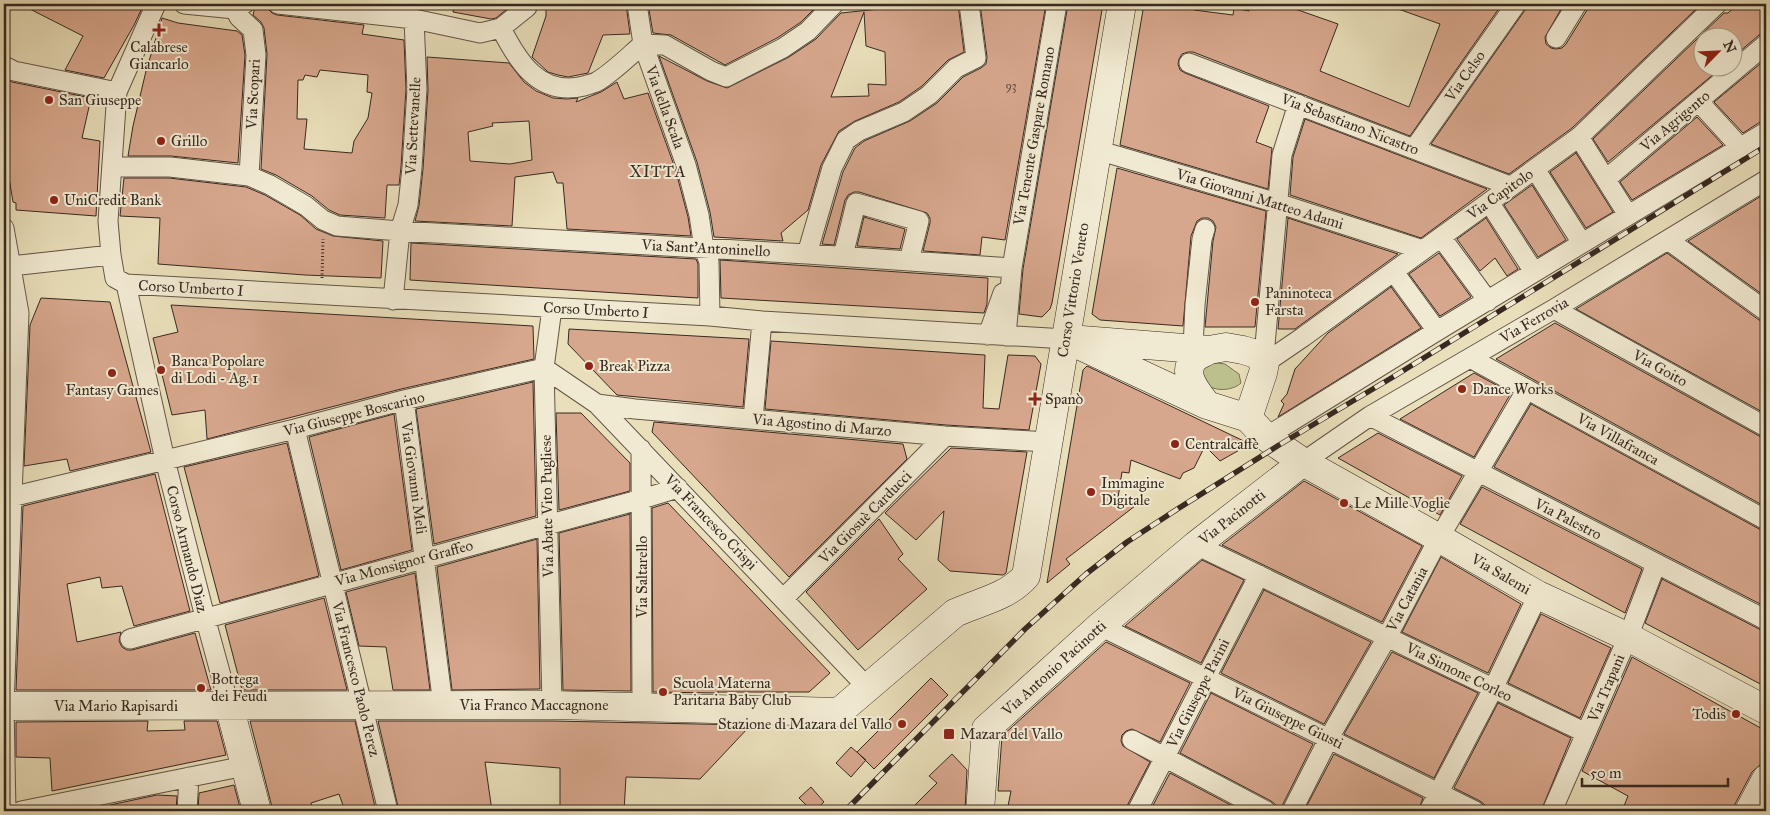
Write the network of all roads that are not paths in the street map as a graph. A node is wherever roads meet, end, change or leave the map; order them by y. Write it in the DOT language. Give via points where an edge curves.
graph roads {
  1 [pos="156,4"];
  2 [pos="184,4"];
  3 [pos="278,4"];
  4 [pos="637,4"];
  5 [pos="834,4"];
  6 [pos="969,4"];
  7 [pos="1057,4"];
  8 [pos="1122,4"];
  9 [pos="1516,4"];
  10 [pos="1577,4"];
  11 [pos="1716,4"];
  12 [pos="527,5"];
  13 [pos="240,10"];
  14 [pos="414,19"];
  15 [pos="501,28"];
  16 [pos="1556,38"];
  17 [pos="642,44"];
  18 [pos="1766,44"];
  19 [pos="1189,63"];
  20 [pos="4,66"];
  21 [pos="117,92"];
  22 [pos="1700,102"];
  23 [pos="1298,104"];
  24 [pos="1766,132"];
  25 [pos="1579,137"];
  26 [pos="1741,148"];
  27 [pos="1414,149"];
  28 [pos="1097,150"];
  29 [pos="113,167"];
  30 [pos="1536,169"];
  31 [pos="248,176"];
  32 [pos="1606,178"];
  33 [pos="1764,184"];
  34 [pos="1510,186"];
  35 [pos="1489,202"];
  36 [pos="1277,203"];
  37 [pos="1628,214"];
  38 [pos="4,228"];
  39 [pos="1206,229"];
  40 [pos="400,231"];
  41 [pos="1441,237"];
  42 [pos="1668,240"];
  43 [pos="1582,244"];
  44 [pos="704,248"];
  45 [pos="1423,250"];
  46 [pos="111,254"];
  47 [pos="807,254"];
  48 [pos="843,256"];
  49 [pos="10,260"];
  50 [pos="909,261"];
  51 [pos="1012,268"];
  52 [pos="1394,272"];
  53 [pos="1534,272"];
  54 [pos="126,284"];
  55 [pos="393,300"];
  56 [pos="1488,300"];
  57 [pos="552,308"];
  58 [pos="1554,309"];
  59 [pos="1766,311"];
  60 [pos="710,316"];
  61 [pos="762,321"];
  62 [pos="1437,331"];
  63 [pos="997,336"];
  64 [pos="1066,339"];
  65 [pos="1201,349"];
  66 [pos="1260,358"];
  67 [pos="1470,358"];
  68 [pos="544,368"];
  69 [pos="1527,389"];
  70 [pos="404,400"];
  71 [pos="597,404"];
  72 [pos="1207,405"];
  73 [pos="1370,416"];
  74 [pos="753,419"];
  75 [pos="1766,427"];
  76 [pos="1257,428"];
  77 [pos="295,429"];
  78 [pos="945,436"];
  79 [pos="1048,442"];
  80 [pos="641,449"];
  81 [pos="165,460"];
  82 [pos="1303,462"];
  83 [pos="1478,473"];
  84 [pos="678,488"];
  85 [pos="11,496"];
  86 [pos="642,499"];
  87 [pos="1766,520"];
  88 [pos="547,525"];
  89 [pos="1440,538"];
  90 [pos="1196,545"];
  91 [pos="425,558"];
  92 [pos="1656,564"];
  93 [pos="1163,573"];
  94 [pos="1259,575"];
  95 [pos="332,583"];
  96 [pos="1538,595"];
  97 [pos="784,598"];
  98 [pos="205,617"];
  99 [pos="1766,620"];
  100 [pos="1100,626"];
  101 [pos="1387,637"];
  102 [pos="1628,638"];
  103 [pos="130,639"];
  104 [pos="1206,678"];
  105 [pos="867,687"];
  106 [pos="1493,689"];
  107 [pos="362,704"];
  108 [pos="229,705"];
  109 [pos="443,705"];
  110 [pos="552,705"];
  111 [pos="4,706"];
  112 [pos="642,706"];
  113 [pos="1766,710"];
  114 [pos="1586,733"];
  115 [pos="1329,738"];
  116 [pos="1132,740"];
  117 [pos="1164,758"];
  118 [pos="245,766"];
  119 [pos="189,777"];
  120 [pos="1766,779"];
  121 [pos="1438,793"];
  122 [pos="99,803"];
  123 [pos="6,811"];
  124 [pos="21,811"];
  125 [pos="187,811"];
  126 [pos="257,811"];
  127 [pos="388,811"];
  128 [pos="980,811"];
  129 [pos="1136,811"];
  130 [pos="1266,811"];
  131 [pos="1292,811"];
  132 [pos="1428,811"];
  133 [pos="1475,811"];
  134 [pos="1552,811"];
  135 [pos="1749,811"];
  1 -- 21 [label="street"];
  2 -- 13 [label="street"];
  3 -- 14 [label="street"];
  4 -- 17 [label="street, Via della Scala"];
  5 -- 17 [label="street" via="808,32 726,77 665,45"];
  6 -- 47 [label="street" via="976,58 956,68 929,95 904,112 859,130 846,140 832,168"];
  7 -- 51 [label="street, Via Tenente Gaspare Romano"];
  8 -- 28 [label="main road, Corso Vittorio Veneto"];
  9 -- 27 [label="street, Via Celso"];
  10 -- 16 [label="street"];
  11 -- 25 [label="street, Via Capitolo"];
  12 -- 15 [label="street"];
  13 -- 31 [label="street, Via Scopari" via="253,30 256,55"];
  14 -- 15 [label="street" via="480,33"];
  14 -- 40 [label="street, Via Settevanelle" via="417,89 414,140 408,205"];
  15 -- 17 [label="street" via="512,51 537,79 555,88 574,88 597,82"];
  17 -- 44 [label="street, Via della Scala" via="686,165"];
  18 -- 22 [label="street, Via Agrigento"];
  19 -- 23 [label="street, Via Sebastiano Nicastro"];
  20 -- 21 [label="street" via="14,71"];
  21 -- 29 [label="street"];
  22 -- 26 [label="street"];
  22 -- 32 [label="street, Via Agrigento"];
  23 -- 27 [label="street, Via Sebastiano Nicastro"];
  23 -- 36 [label="street" via="1282,155"];
  24 -- 26 [label="street"];
  25 -- 30 [label="street, Via Capitolo"];
  25 -- 32 [label="street"];
  26 -- 37 [label="street"];
  27 -- 34 [label="street, Via Sebastiano Nicastro"];
  28 -- 36 [label="street, Via Giovanni Matteo Adami"];
  28 -- 64 [label="main road, Corso Vittorio Veneto"];
  29 -- 31 [label="street" via="170,167"];
  29 -- 46 [label="street" via="108,221"];
  30 -- 34 [label="street, Via Capitolo"];
  30 -- 43 [label="street"];
  31 -- 40 [label="street, Via Sant'Antoninello" via="270,185 306,206 322,220 337,226"];
  32 -- 37 [label="street"];
  33 -- 42 [label="street, Via Ferrovia"];
  34 -- 35 [label="street, Via Capitolo"];
  35 -- 41 [label="street, Via Capitolo"];
  35 -- 53 [label="street"];
  36 -- 45 [label="street, Via Giovanni Matteo Adami"];
  36 -- 66 [label="street" via="1265,346"];
  37 -- 43 [label="street"];
  38 -- 49 [label="street"];
  39 -- 65 [label="street" via="1198,277"];
  40 -- 44 [label="street, Via Sant'Antoninello"];
  40 -- 55 [label="street, Via Settevanelle"];
  41 -- 45 [label="street, Via Capitolo"];
  41 -- 56 [label="street"];
  42 -- 58 [label="street, Via Ferrovia"];
  42 -- 59 [label="street"];
  43 -- 53 [label="street"];
  44 -- 47 [label="street, Via Sant'Antoninello"];
  44 -- 60 [label="street, Via della Scala" via="709,262"];
  45 -- 52 [label="street, Via Capitolo"];
  46 -- 49 [label="street"];
  46 -- 54 [label="street" via="115,278"];
  47 -- 48 [label="street, Via Sant'Antoninello"];
  48 -- 50 [label="street, Via Sant'Antoninello"];
  48 -- 50 [label="street" via="856,203 919,221"];
  49 -- 85 [label="street" via="18,313"];
  50 -- 51 [label="street, Via Sant'Antoninello"];
  51 -- 63 [label="street, Via Tenente Gaspare Romano"];
  52 -- 62 [label="street"];
  52 -- 66 [label="street, Via Capitolo"];
  53 -- 56 [label="street"];
  54 -- 55 [label="street, Corso Umberto I"];
  54 -- 81 [label="street, Corso Armando Diaz"];
  55 -- 57 [label="street, Corso Umberto I"];
  56 -- 62 [label="street"];
  57 -- 60 [label="street, Corso Umberto I"];
  57 -- 68 [label="street, Via Abate Vito Pugliese"];
  58 -- 67 [label="street, Via Ferrovia"];
  58 -- 75 [label="street, Via Goito"];
  60 -- 61 [label="street, Corso Umberto I"];
  61 -- 63 [label="street, Corso Umberto I"];
  61 -- 74 [label="street"];
  62 -- 76 [label="street"];
  63 -- 64 [label="street, Corso Umberto I"];
  64 -- 65 [label="main road"];
  64 -- 72 [label="main road, Via Salemi"];
  64 -- 79 [label="main road, Corso Vittorio Veneto"];
  65 -- 66 [label="main road" via="1226,347"];
  65 -- 72 [label="main road" via="1190,365 1190,376 1192,385"];
  66 -- 76 [label="main road" via="1264,372"];
  67 -- 69 [label="street, Via Villafranca"];
  67 -- 73 [label="street, Via Ferrovia"];
  68 -- 70 [label="street, Via Giuseppe Boscarino"];
  68 -- 71 [label="street, Via Francesco Crispi"];
  68 -- 88 [label="street, Via Abate Vito Pugliese"];
  69 -- 83 [label="street, Via Catania"];
  69 -- 87 [label="street, Via Villafranca"];
  70 -- 77 [label="street, Via Giuseppe Boscarino"];
  70 -- 91 [label="street, Via Giovanni Meli"];
  71 -- 74 [label="street, Via Agostino di Marzo"];
  71 -- 80 [label="street, Via Francesco Crispi"];
  72 -- 76 [label="main road, Via Salemi"];
  73 -- 82 [label="street, Via Ferrovia"];
  73 -- 83 [label="street, Via Palestro"];
  74 -- 78 [label="street, Via Agostino di Marzo"];
  76 -- 82 [label="main road, Via Salemi"];
  77 -- 81 [label="street, Via Giuseppe Boscarino"];
  77 -- 95 [label="street, Via Francesco Paolo Perez"];
  78 -- 79 [label="street, Via Agostino di Marzo"];
  78 -- 97 [label="street, Via Giosuè Carducci"];
  79 -- 105 [label="main road, Corso Vittorio Veneto" via="1026,576 1002,595 955,613"];
  80 -- 84 [label="street, Via Francesco Crispi"];
  80 -- 86 [label="street, Via Saltarello"];
  81 -- 85 [label="street, Via Giuseppe Boscarino"];
  81 -- 98 [label="street, Corso Armando Diaz"];
  82 -- 89 [label="main road, Via Salemi"];
  82 -- 90 [label="main road, Via Pacinotti"];
  83 -- 89 [label="street, Via Catania"];
  83 -- 92 [label="street, Via Palestro"];
  84 -- 86 [label="street, Via Monsignor Graffeo"];
  84 -- 97 [label="street, Via Francesco Crispi"];
  85 -- 111 [label="street"];
  86 -- 88 [label="street, Via Monsignor Graffeo"];
  86 -- 112 [label="street, Via Saltarello"];
  88 -- 91 [label="street, Via Monsignor Graffeo"];
  88 -- 110 [label="street, Via Abate Vito Pugliese"];
  89 -- 96 [label="main road, Via Salemi"];
  89 -- 101 [label="street, Via Catania"];
  90 -- 93 [label="main road, Via Pacinotti"];
  90 -- 94 [label="street, Via Simone Corleo"];
  91 -- 95 [label="street, Via Monsignor Graffeo"];
  91 -- 109 [label="street, Via Giovanni Meli"];
  92 -- 99 [label="street, Via Palestro"];
  92 -- 102 [label="street, Via Trapani"];
  93 -- 100 [label="main road, Via Antonio Pacinotti"];
  94 -- 101 [label="street, Via Simone Corleo"];
  94 -- 104 [label="street, Via Giuseppe Parini"];
  95 -- 98 [label="street, Via Monsignor Graffeo"];
  95 -- 107 [label="street, Via Francesco Paolo Perez"];
  96 -- 102 [label="main road, Via Salemi"];
  96 -- 106 [label="street"];
  97 -- 105 [label="street, Via Francesco Crispi"];
  98 -- 103 [label="street, Via Monsignor Graffeo"];
  98 -- 108 [label="street, Corso Armando Diaz"];
  100 -- 104 [label="street, Via Giuseppe Giusti"];
  100 -- 128 [label="main road, Via Antonio Pacinotti" via="986,729"];
  101 -- 106 [label="street, Via Simone Corleo"];
  101 -- 115 [label="street, Via Catania"];
  102 -- 113 [label="main road, Via Salemi"];
  102 -- 114 [label="street, Via Trapani"];
  104 -- 115 [label="street, Via Giuseppe Giusti"];
  104 -- 117 [label="street, Via Giuseppe Parini"];
  105 -- 112 [label="main road, Via Franco Maccagnone" via="839,712"];
  106 -- 114 [label="street, Via Simone Corleo"];
  106 -- 121 [label="street"];
  107 -- 108 [label="main road, Via Franco Maccagnone"];
  107 -- 109 [label="main road, Via Franco Maccagnone"];
  107 -- 127 [label="street, Via Francesco Paolo Perez"];
  108 -- 111 [label="main road, Via Mario Rapisardi"];
  108 -- 118 [label="main road, Corso Armando Diaz"];
  109 -- 110 [label="main road, Via Franco Maccagnone"];
  110 -- 112 [label="main road, Via Franco Maccagnone"];
  111 -- 123 [label="street"];
  114 -- 134 [label="street, Via Trapani"];
  115 -- 121 [label="street, Via Giuseppe Giusti"];
  115 -- 131 [label="street, Via Catania"];
  116 -- 117 [label="street"];
  117 -- 129 [label="street, Via Giuseppe Parini"];
  117 -- 130 [label="street"];
  118 -- 119 [label="street"];
  118 -- 126 [label="main road, Corso Armando Diaz"];
  119 -- 122 [label="street"];
  119 -- 125 [label="street"];
  120 -- 135 [label="main road"];
  121 -- 132 [label="street"];
  121 -- 133 [label="street, Via Giuseppe Giusti"];
  122 -- 124 [label="street"];
}
